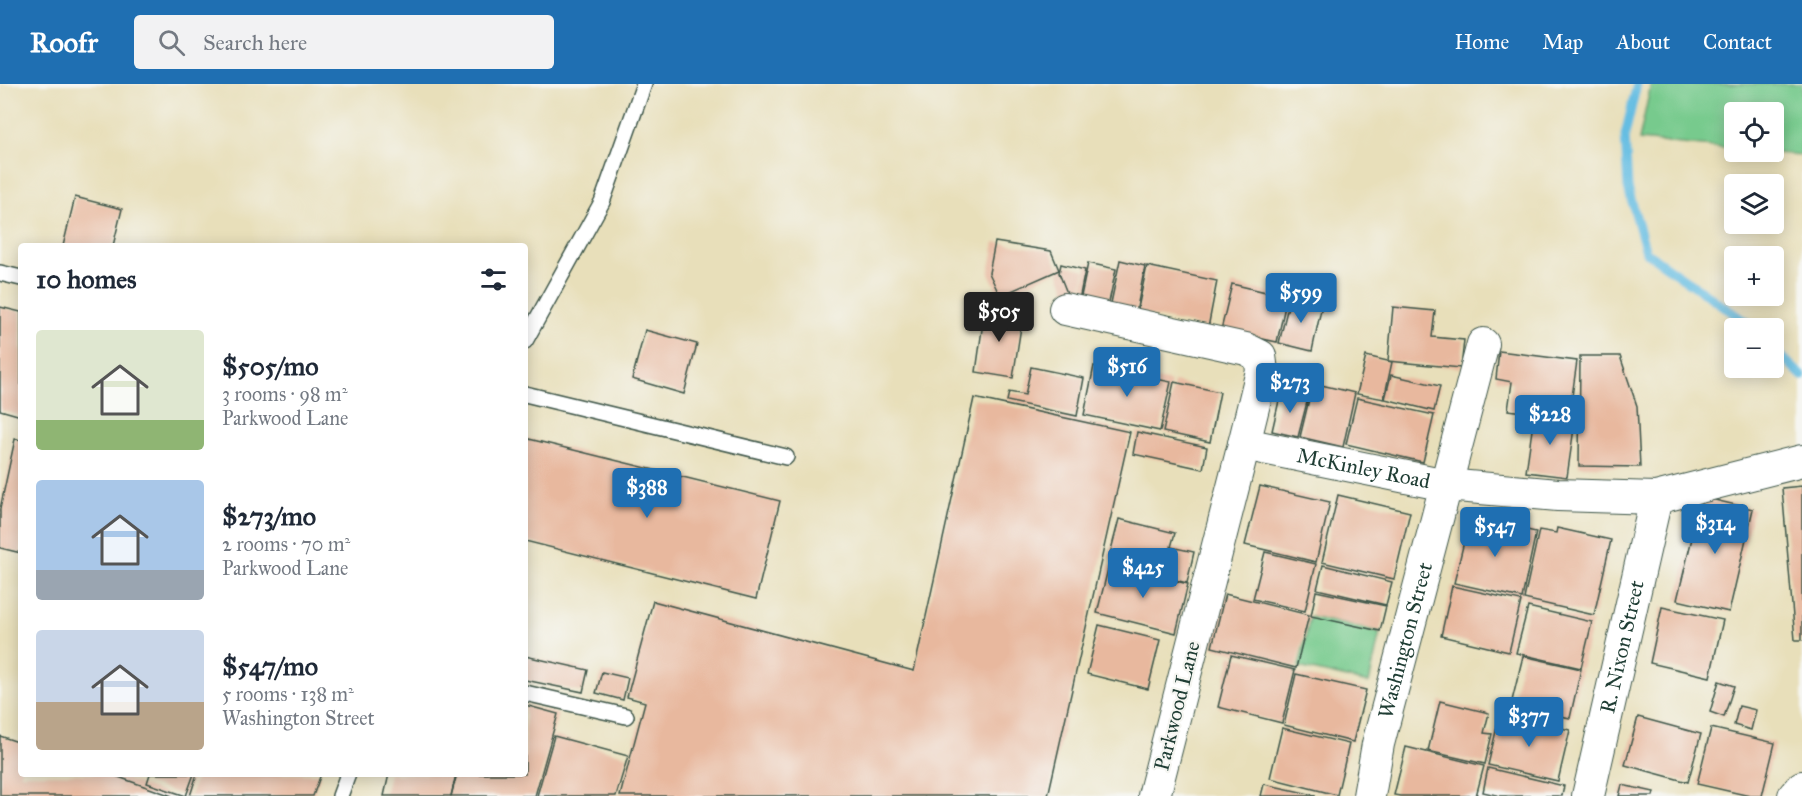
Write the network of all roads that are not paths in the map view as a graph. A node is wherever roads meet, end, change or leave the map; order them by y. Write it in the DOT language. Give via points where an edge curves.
graph roads {
  1 [pos="644,84"];
  2 [pos="0,273"];
  3 [pos="18,277"];
  4 [pos="1065,309"];
  5 [pos="528,336"];
  6 [pos="1483,344"];
  7 [pos="528,395"];
  8 [pos="1244,444"];
  9 [pos="786,458"];
  10 [pos="1802,461"];
  11 [pos="1446,485"];
  12 [pos="1656,498"];
  13 [pos="528,694"];
  14 [pos="626,716"];
  15 [pos="347,777"];
  16 [pos="1802,787"];
  17 [pos="340,796"];
  18 [pos="1154,796"];
  19 [pos="1369,796"];
  20 [pos="1588,796"];
  21 [pos="1794,796"];
  1 -- 5 [label="lane" via="602,202"];
  2 -- 3 [label="lane"];
  4 -- 8 [label="street, Parkwood Lane" via="1246,349 1260,356 1262,371"];
  6 -- 11 [label="street, Washington Street"];
  7 -- 9 [label="lane"];
  8 -- 11 [label="street, McKinley Road"];
  8 -- 18 [label="street, Parkwood Lane"];
  10 -- 12 [label="street, McKinley Road"];
  11 -- 12 [label="street, McKinley Road" via="1558,495"];
  11 -- 19 [label="street, Washington Street" via="1378,744"];
  12 -- 20 [label="street, R. Nixon Street"];
  13 -- 14 [label="lane"];
  15 -- 17 [label="lane"];
  16 -- 21 [label="street"];
}
